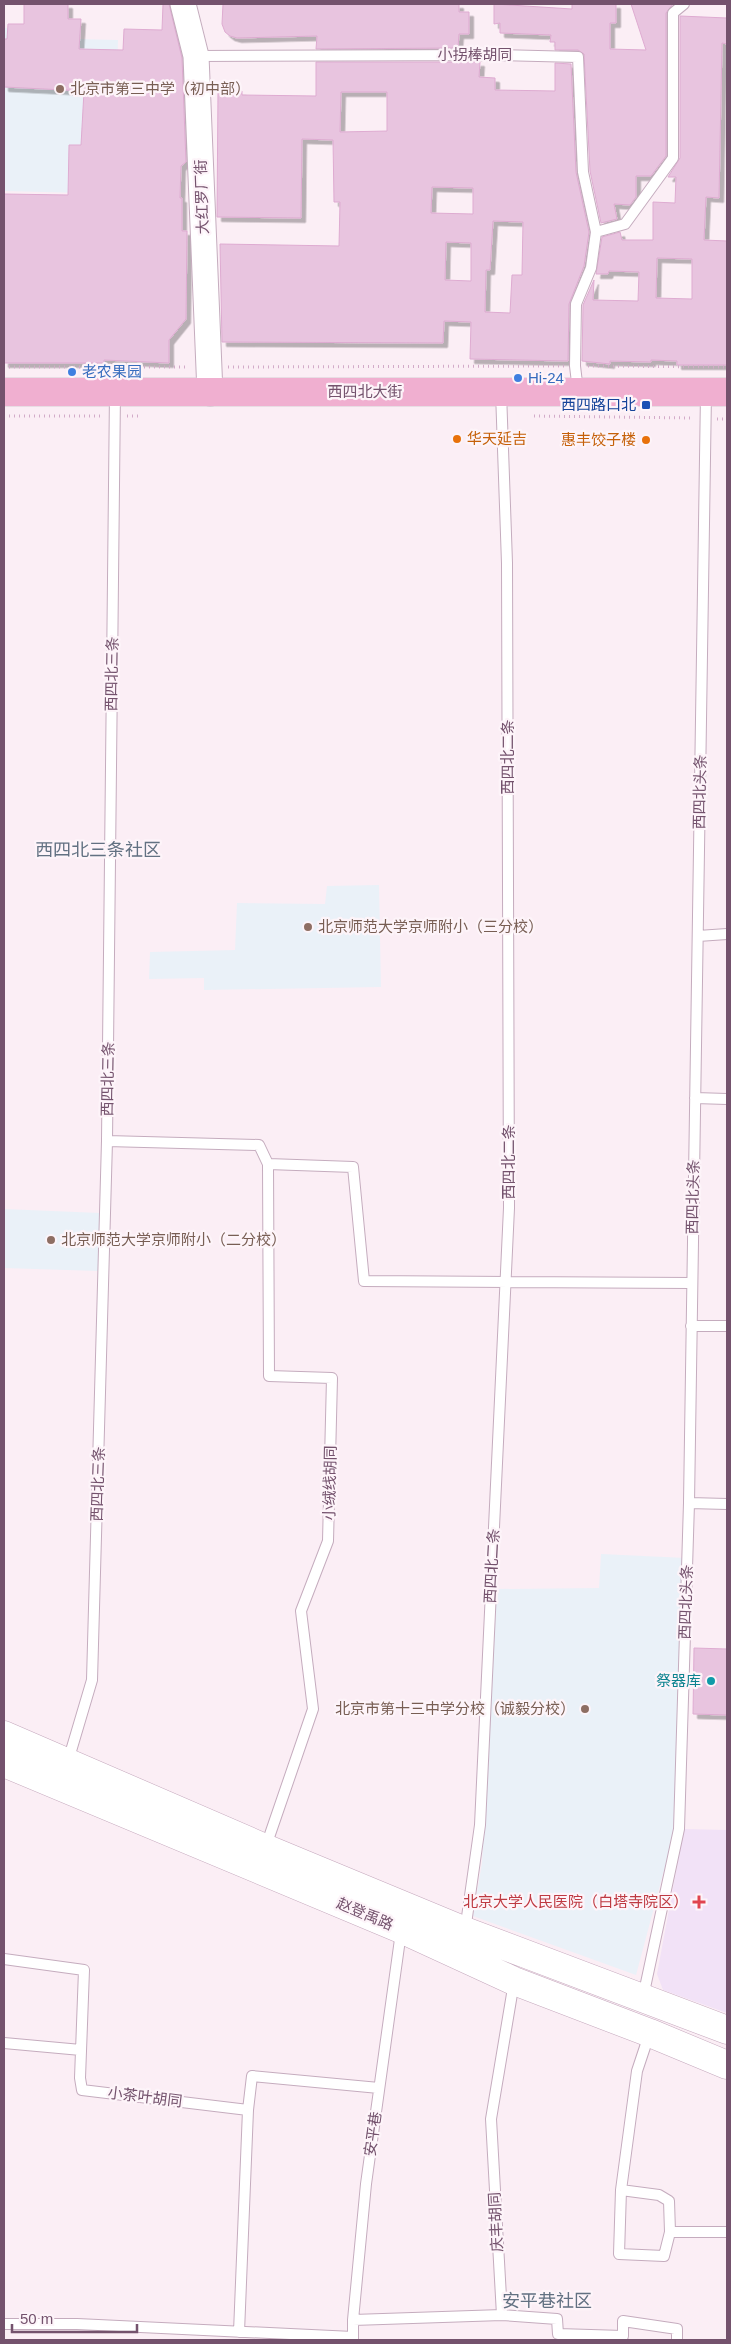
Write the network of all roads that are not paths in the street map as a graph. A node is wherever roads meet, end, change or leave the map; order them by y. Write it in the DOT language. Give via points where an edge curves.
graph roads {
  1 [pos="183,4"];
  2 [pos="684,4"];
  3 [pos="196,56"];
  4 [pos="596,232"];
  5 [pos="576,379"];
  6 [pos="210,380"];
  7 [pos="4,392"];
  8 [pos="717,392"];
  9 [pos="501,403"];
  10 [pos="115,404"];
  11 [pos="727,934"];
  12 [pos="698,936"];
  13 [pos="695,1098"];
  14 [pos="727,1099"];
  15 [pos="108,1142"];
  16 [pos="268,1164"];
  17 [pos="692,1283"];
  18 [pos="505,1284"];
  19 [pos="691,1326"];
  20 [pos="727,1326"];
  21 [pos="689,1503"];
  22 [pos="727,1504"];
  23 [pos="4,1736"];
  24 [pos="68,1762"];
  25 [pos="4,1763"];
  26 [pos="265,1848"];
  27 [pos="401,1929"];
  28 [pos="465,1931"];
  29 [pos="4,1959"];
  30 [pos="514,1981"];
  31 [pos="643,1998"];
  32 [pos="727,2030"];
  33 [pos="650,2033"];
  34 [pos="4,2043"];
  35 [pos="81,2050"];
  36 [pos="727,2065"];
  37 [pos="379,2088"];
  38 [pos="248,2110"];
  39 [pos="621,2190"];
  40 [pos="727,2229"];
  41 [pos="670,2232"];
  42 [pos="502,2315"];
  43 [pos="353,2320"];
  44 [pos="4,2324"];
  45 [pos="239,2332"];
  46 [pos="353,2338"];
  47 [pos="677,2340"];
  1 -- 3 [label="street, 大红罗厂街"];
  2 -- 4 [label="lane" via="673,13 673,158 625,224"];
  3 -- 4 [label="lane, 小拐棒胡同" via="578,57 583,172"];
  3 -- 6 [label="street, 大红罗厂街"];
  4 -- 5 [label="lane, 小拐棒胡同" via="591,268 576,304"];
  5 -- 8 [label="main road, 西四北大街"];
  5 -- 9 [label="main road, 西四北大街"];
  6 -- 9 [label="main road, 西四北大街"];
  6 -- 10 [label="main road, 西四北大街"];
  7 -- 10 [label="main road, 西四北大街"];
  8 -- 12 [label="lane, 西四北头条" via="706,419"];
  9 -- 18 [label="lane, 西四北二条" via="507,573 509,1208"];
  10 -- 15 [label="lane, 西四北三条"];
  11 -- 12 [label="lane"];
  12 -- 13 [label="lane, 西四北头条"];
  13 -- 14 [label="lane"];
  13 -- 17 [label="lane, 西四北头条"];
  15 -- 16 [label="lane" via="259,1146"];
  15 -- 24 [label="lane, 西四北三条" via="92,1680"];
  16 -- 18 [label="lane" via="353,1167 364,1281"];
  16 -- 26 [label="lane, 小绒线胡同" via="269,1376 332,1378 328,1541 301,1611 312,1709"];
  17 -- 18 [label="lane"];
  17 -- 19 [label="lane, 西四北头条"];
  18 -- 28 [label="lane, 西四北二条" via="480,1825"];
  19 -- 20 [label="lane"];
  19 -- 21 [label="lane, 西四北头条"];
  21 -- 22 [label="lane"];
  21 -- 31 [label="lane, 西四北头条" via="679,1829"];
  23 -- 24 [label="main road, 赵登禹路"];
  24 -- 26 [label="main road, 赵登禹路"];
  25 -- 27 [label="main road, 赵登禹路"];
  26 -- 28 [label="main road, 赵登禹路"];
  27 -- 30 [label="main road, 赵登禹路"];
  27 -- 37 [label="lane, 安平巷"];
  28 -- 31 [label="main road, 赵登禹路"];
  29 -- 35 [label="lane, 小茶叶胡同" via="84,1970"];
  30 -- 33 [label="main road, 赵登禹路"];
  30 -- 42 [label="lane, 庆丰胡同" via="491,2120"];
  31 -- 32 [label="main road, 赵登禹路"];
  33 -- 36 [label="main road, 赵登禹路"];
  33 -- 39 [label="lane" via="637,2071"];
  34 -- 35 [label="lane"];
  35 -- 38 [label="lane, 小茶叶胡同" via="82,2090"];
  37 -- 38 [label="lane" via="252,2076"];
  37 -- 43 [label="lane, 安平巷"];
  38 -- 45 [label="lane"];
  39 -- 41 [label="lane" via="659,2195 669,2201"];
  39 -- 41 [label="lane" via="619,2254 664,2256"];
  40 -- 41 [label="lane"];
  42 -- 43 [label="lane"];
  42 -- 47 [label="lane" via="557,2319 558,2334 623,2336 623,2321 632,2322 677,2329"];
  43 -- 46 [label="lane, 安平巷"];
  44 -- 45 [label="lane"];
  45 -- 46 [label="lane"];
}
